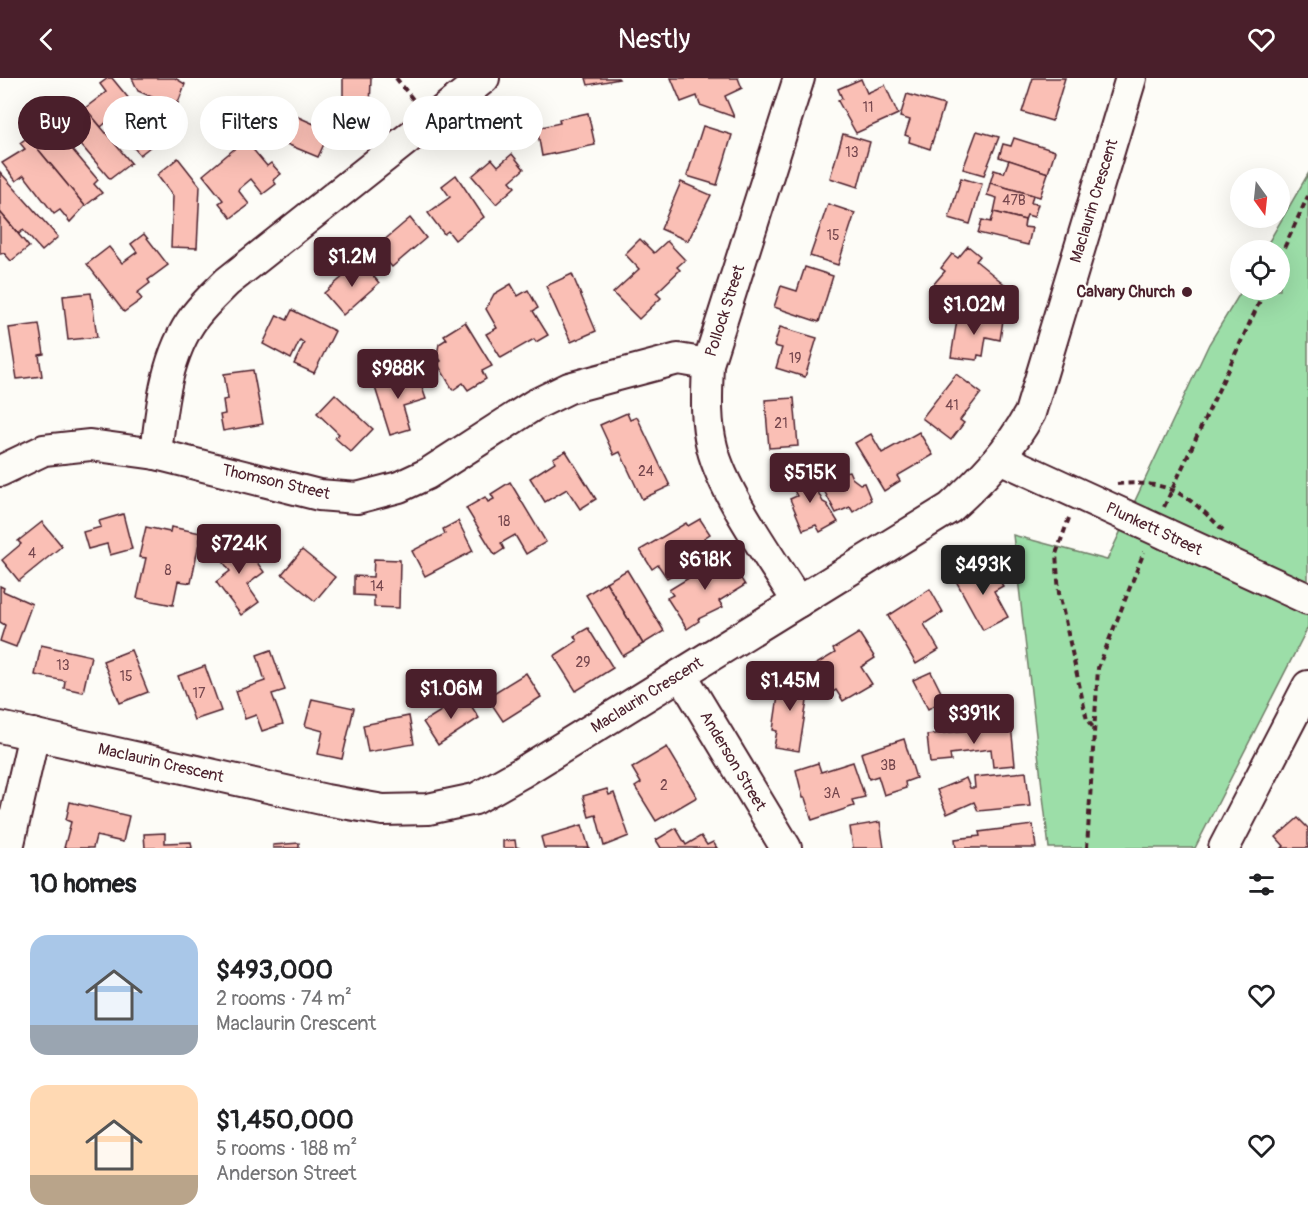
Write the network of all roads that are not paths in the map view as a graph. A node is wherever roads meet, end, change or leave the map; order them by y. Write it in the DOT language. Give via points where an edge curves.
graph roads {
  1 [pos="484,78"];
  2 [pos="799,78"];
  3 [pos="1131,78"];
  4 [pos="708,364"];
  5 [pos="156,454"];
  6 [pos="1000,458"];
  7 [pos="0,471"];
  8 [pos="1308,599"];
  9 [pos="798,602"];
  10 [pos="681,674"];
  11 [pos="1308,686"];
  12 [pos="0,727"];
  13 [pos="33,734"];
  14 [pos="8,848"];
  15 [pos="786,848"];
  16 [pos="1224,848"];
  1 -- 5 [label="street" via="227,282 194,317 173,359"];
  2 -- 4 [label="street, Pollock Street"];
  3 -- 6 [label="street, Maclaurin Crescent" via="1030,413"];
  4 -- 5 [label="street, Thomson Street" via="678,359 569,388 534,405 427,474 357,498 319,495"];
  4 -- 9 [label="street, Pollock Street" via="706,407 712,447 723,479"];
  5 -- 7 [label="street, Thomson Street" via="90,445 44,450"];
  6 -- 8 [label="street, Plunkett Street" via="1156,523"];
  6 -- 9 [label="street, Maclaurin Crescent" via="950,508"];
  9 -- 10 [label="street, Maclaurin Crescent"];
  10 -- 13 [label="street, Maclaurin Crescent" via="475,799 428,809 383,810 326,800"];
  10 -- 15 [label="street, Anderson Street"];
  11 -- 16 [label="street"];
  12 -- 13 [label="street, Maclaurin Crescent"];
  13 -- 14 [label="street"];
}
